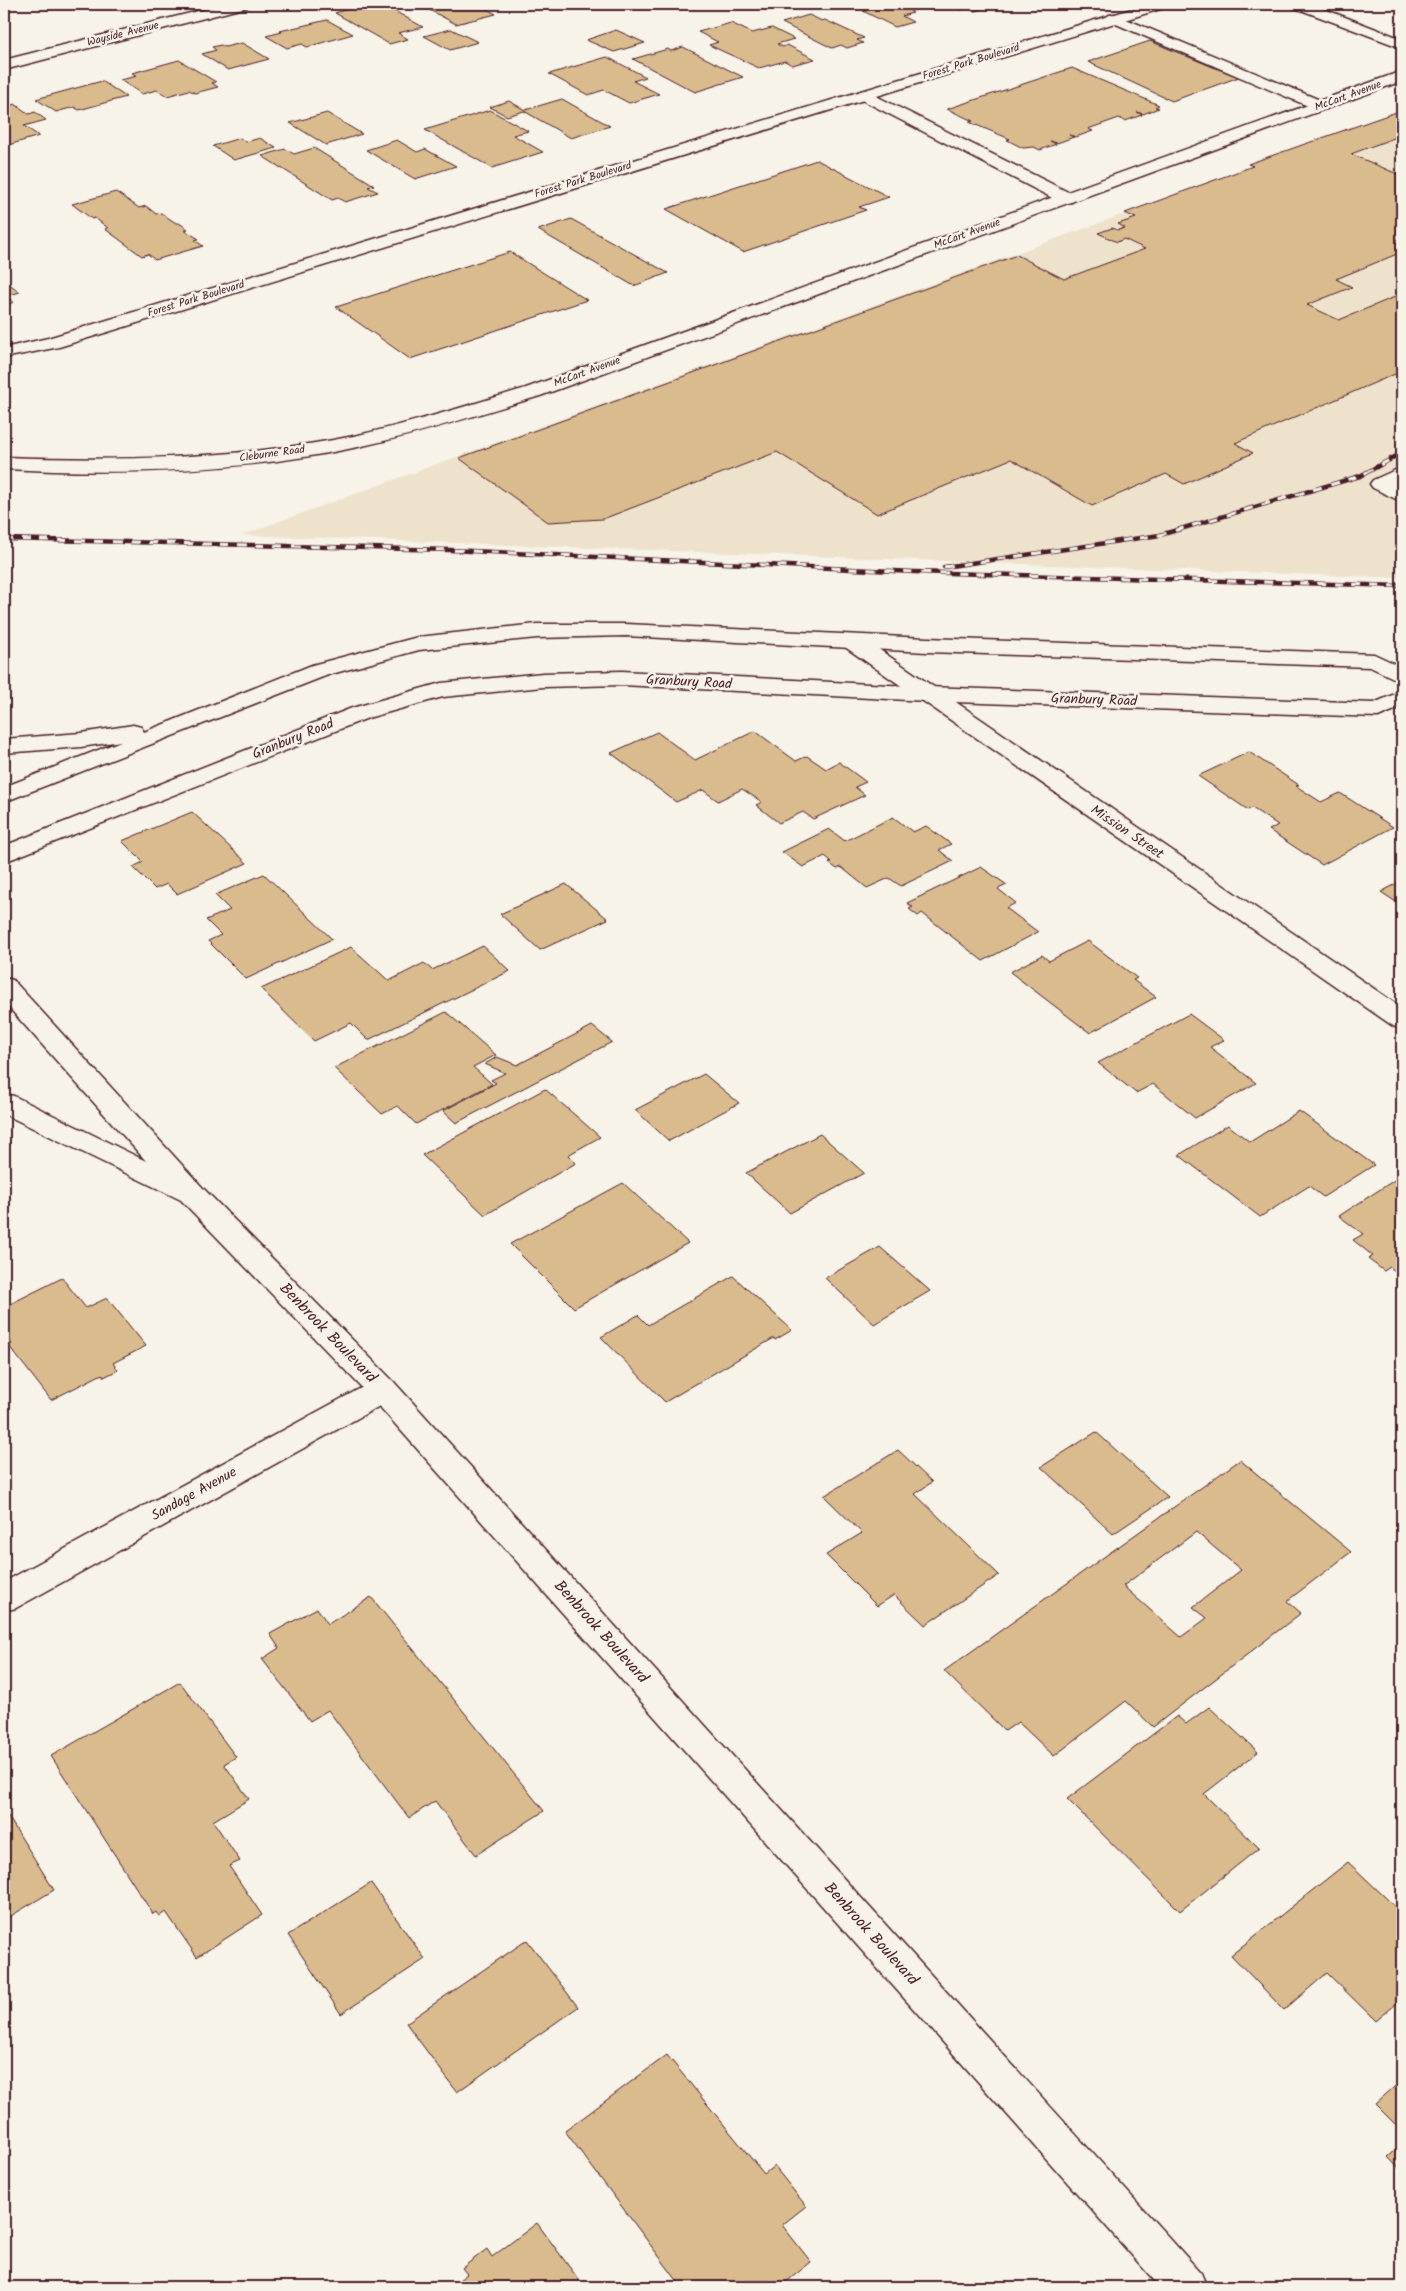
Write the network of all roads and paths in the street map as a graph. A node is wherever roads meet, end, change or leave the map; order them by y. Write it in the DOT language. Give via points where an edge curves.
graph roads {
  1 [pos="242,4"];
  2 [pos="1162,4"];
  3 [pos="1298,4"];
  4 [pos="1114,18"];
  5 [pos="1402,44"];
  6 [pos="4,65"];
  7 [pos="1402,76"];
  8 [pos="864,95"];
  9 [pos="1321,106"];
  10 [pos="1066,198"];
  11 [pos="4,353"];
  12 [pos="532,392"];
  13 [pos="4,463"];
  14 [pos="29,464"];
  15 [pos="4,473"];
  16 [pos="1402,473"];
  17 [pos="1402,496"];
  18 [pos="852,642"];
  19 [pos="1402,675"];
  20 [pos="927,694"];
  21 [pos="1402,698"];
  22 [pos="179,725"];
  23 [pos="4,746"];
  24 [pos="4,795"];
  25 [pos="4,855"];
  26 [pos="4,986"];
  27 [pos="1402,1020"];
  28 [pos="4,1103"];
  29 [pos="193,1195"];
  30 [pos="384,1390"];
  31 [pos="4,1598"];
  32 [pos="1186,2287"];
  1 -- 6 [label="street, Wayside Avenue"];
  2 -- 4 [label="street, Forest Park Boulevard"];
  3 -- 5 [label="street"];
  4 -- 8 [label="street, Forest Park Boulevard"];
  4 -- 9 [label="street"];
  7 -- 9 [label="street, McCart Avenue"];
  8 -- 10 [label="street"];
  8 -- 11 [label="street, Forest Park Boulevard" via="52,343"];
  9 -- 10 [label="street, McCart Avenue"];
  10 -- 12 [label="street, McCart Avenue"];
  12 -- 14 [label="street, Cleburne Road" via="386,434 246,458 164,464"];
  13 -- 14 [label="street, Cleburne Road"];
  14 -- 15 [label="street"];
  16 -- 17 [label="street" via="1380,484"];
  18 -- 19 [label="street" via="1374,662"];
  18 -- 20 [label="street, Mission Street"];
  18 -- 22 [label="street" via="626,630 537,631 418,644 320,670"];
  20 -- 21 [label="street, Granbury Road" via="1378,710"];
  20 -- 25 [label="street, Granbury Road" via="622,678 543,680 441,690 360,713"];
  20 -- 27 [label="street, Mission Street"];
  22 -- 23 [label="street" via="81,740"];
  22 -- 24 [label="street"];
  26 -- 29 [label="street, Benbrook Boulevard"];
  28 -- 29 [label="street"];
  29 -- 30 [label="street, Benbrook Boulevard"];
  30 -- 31 [label="street, Sandage Avenue"];
  30 -- 32 [label="street, Benbrook Boulevard"];
}
